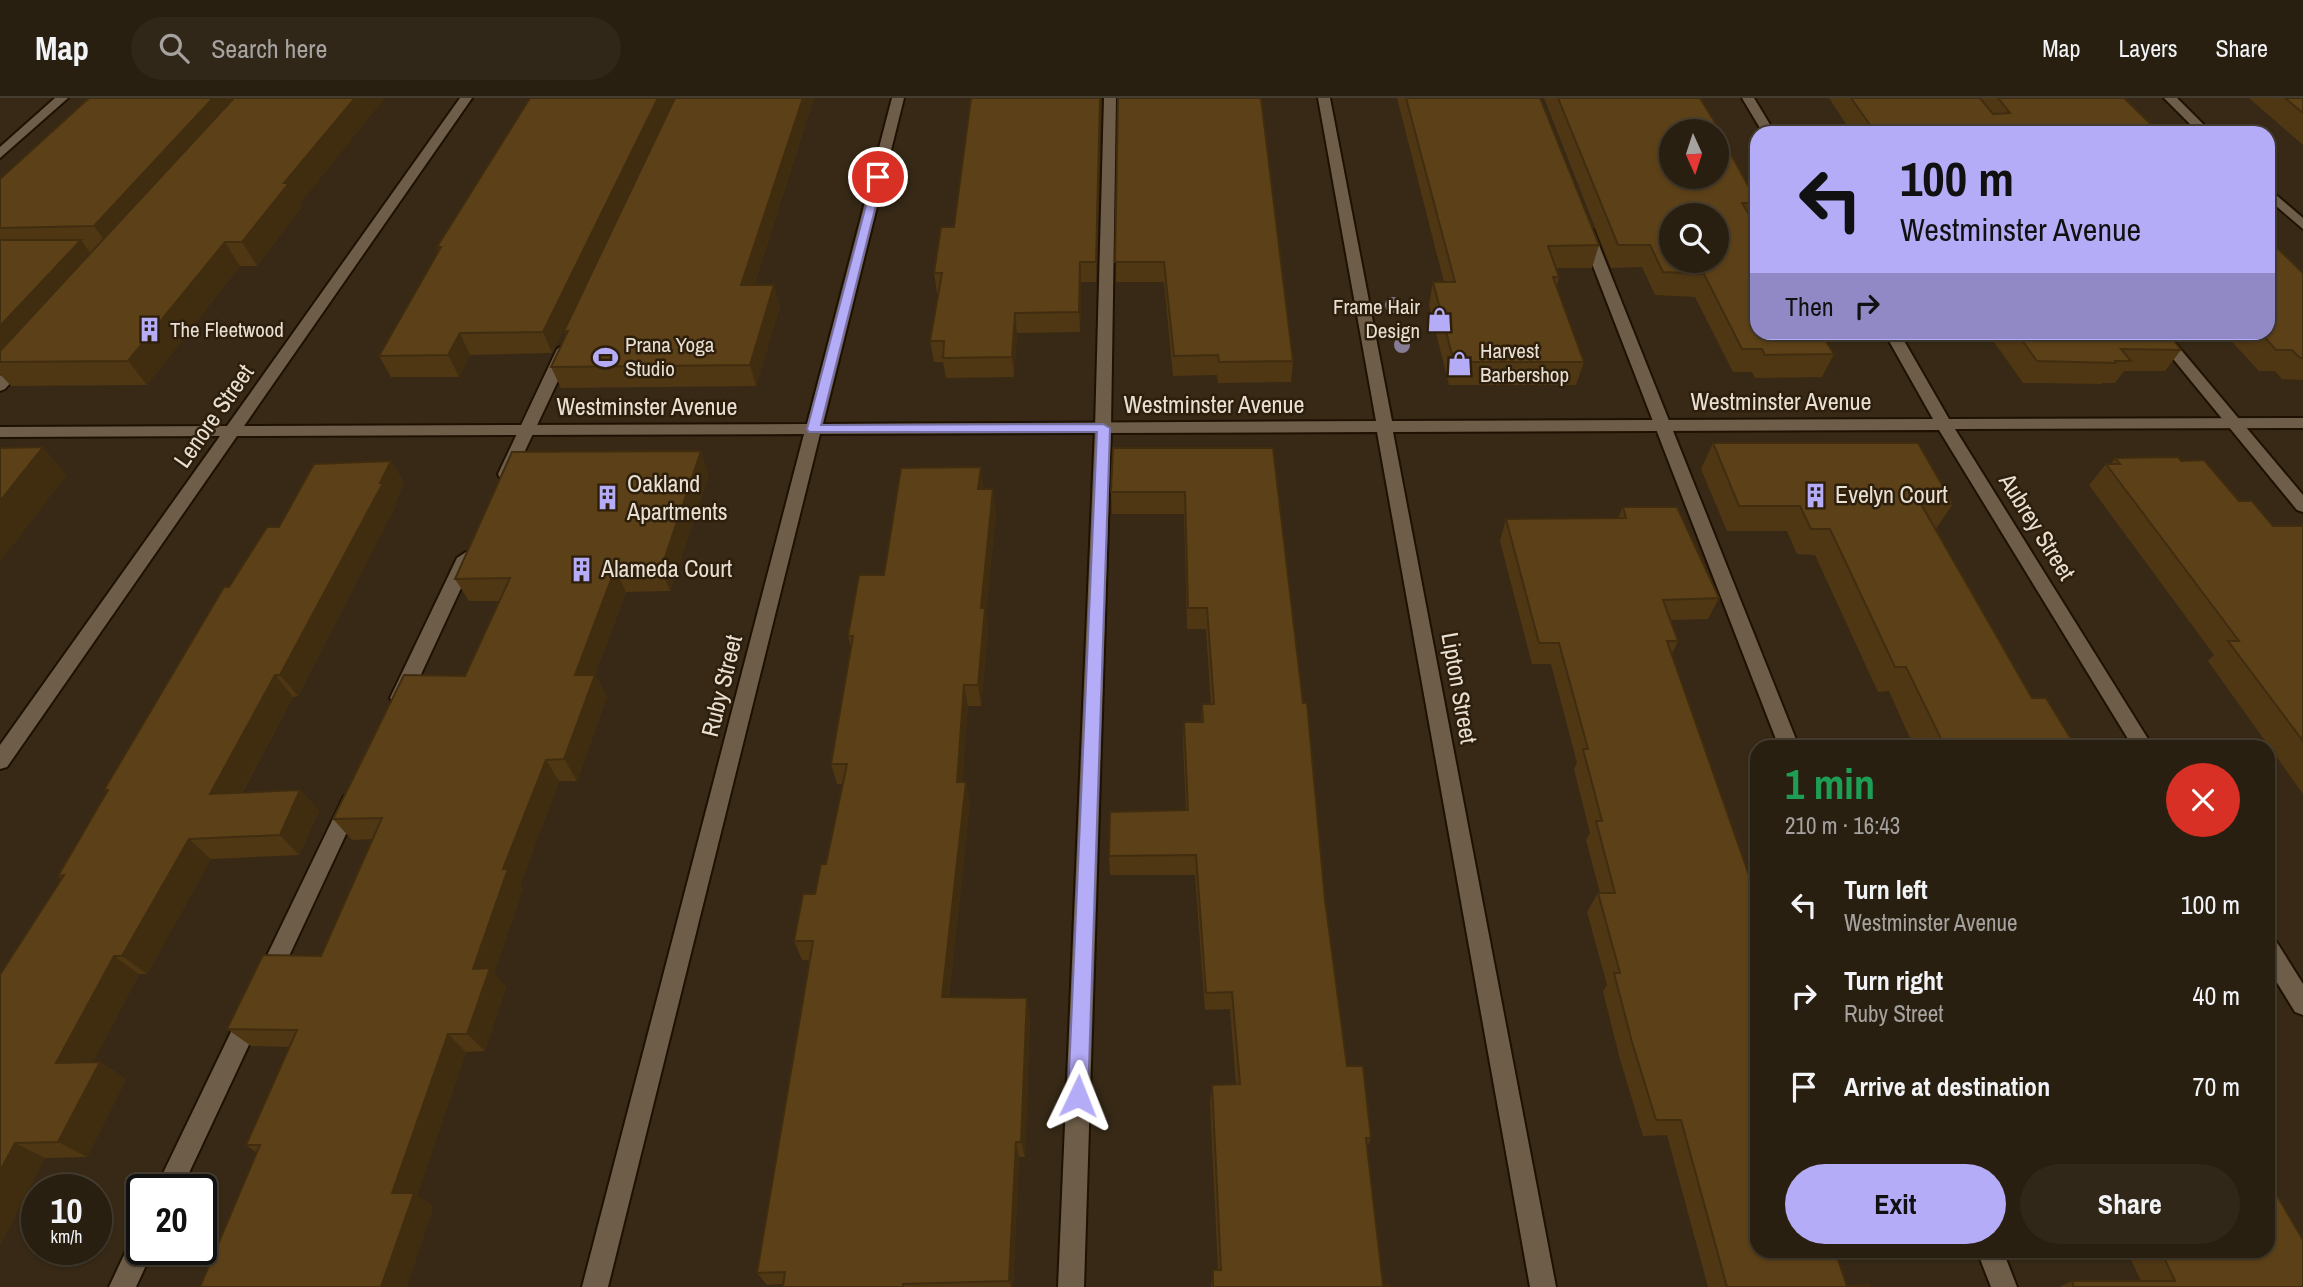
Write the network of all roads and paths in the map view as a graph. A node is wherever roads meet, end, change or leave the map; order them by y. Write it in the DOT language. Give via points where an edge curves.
graph roads {
  1 [pos="62,98"];
  2 [pos="466,98"];
  3 [pos="898,98"];
  4 [pos="1110,98"];
  5 [pos="1324,98"];
  6 [pos="1748,98"];
  7 [pos="2170,98"];
  8 [pos="1765,126"];
  9 [pos="2199,126"];
  10 [pos="0,154"];
  11 [pos="2275,199"];
  12 [pos="1580,215"];
  13 [pos="2303,225"];
  14 [pos="574,329"];
  15 [pos="1896,340"];
  16 [pos="2165,340"];
  17 [pos="36,346"];
  18 [pos="0,386"];
  19 [pos="2303,423"];
  20 [pos="2235,424"];
  21 [pos="1946,425"];
  22 [pos="1662,426"];
  23 [pos="1384,427"];
  24 [pos="1103,428"];
  25 [pos="814,429"];
  26 [pos="526,430"];
  27 [pos="0,432"];
  28 [pos="232,432"];
  29 [pos="496,495"];
  30 [pos="2303,506"];
  31 [pos="473,543"];
  32 [pos="391,718"];
  33 [pos="1786,740"];
  34 [pos="2139,740"];
  35 [pos="0,761"];
  36 [pos="362,780"];
  37 [pos="2275,959"];
  38 [pos="2303,1004"];
  39 [pos="176,1174"];
  40 [pos="1993,1258"];
  41 [pos="132,1265"];
  42 [pos="122,1287"];
  43 [pos="595,1287"];
  44 [pos="1071,1287"];
  45 [pos="1543,1287"];
  46 [pos="2004,1287"];
  1 -- 10 [label="street"];
  2 -- 28 [label="street, Lenore Street"];
  3 -- 25 [label="street, Ruby Street"];
  4 -- 24 [label="street"];
  5 -- 23 [label="street, Lipton Street"];
  6 -- 8 [label="street"];
  7 -- 9 [label="street"];
  11 -- 13 [label="street"];
  12 -- 22 [label="street"];
  14 -- 26 [label="street"];
  15 -- 21 [label="street, Aubrey Street"];
  16 -- 20 [label="street"];
  17 -- 18 [label="street"];
  19 -- 20 [label="street, Westminster Avenue"];
  20 -- 21 [label="street, Westminster Avenue"];
  20 -- 30 [label="street"];
  21 -- 22 [label="street, Westminster Avenue"];
  21 -- 34 [label="street, Aubrey Street"];
  22 -- 23 [label="street, Westminster Avenue"];
  22 -- 33 [label="street"];
  23 -- 24 [label="street, Westminster Avenue"];
  23 -- 45 [label="street, Lipton Street"];
  24 -- 25 [label="street, Westminster Avenue"];
  24 -- 44 [label="street"];
  25 -- 26 [label="street, Westminster Avenue"];
  25 -- 43 [label="street, Ruby Street"];
  26 -- 28 [label="street, Westminster Avenue"];
  26 -- 29 [label="street"];
  27 -- 28 [label="street, Westminster Avenue"];
  28 -- 35 [label="street, Lenore Street"];
  31 -- 32 [label="street"];
  36 -- 39 [label="street"];
  37 -- 38 [label="street"];
  40 -- 46 [label="street"];
  41 -- 42 [label="street"];
}
